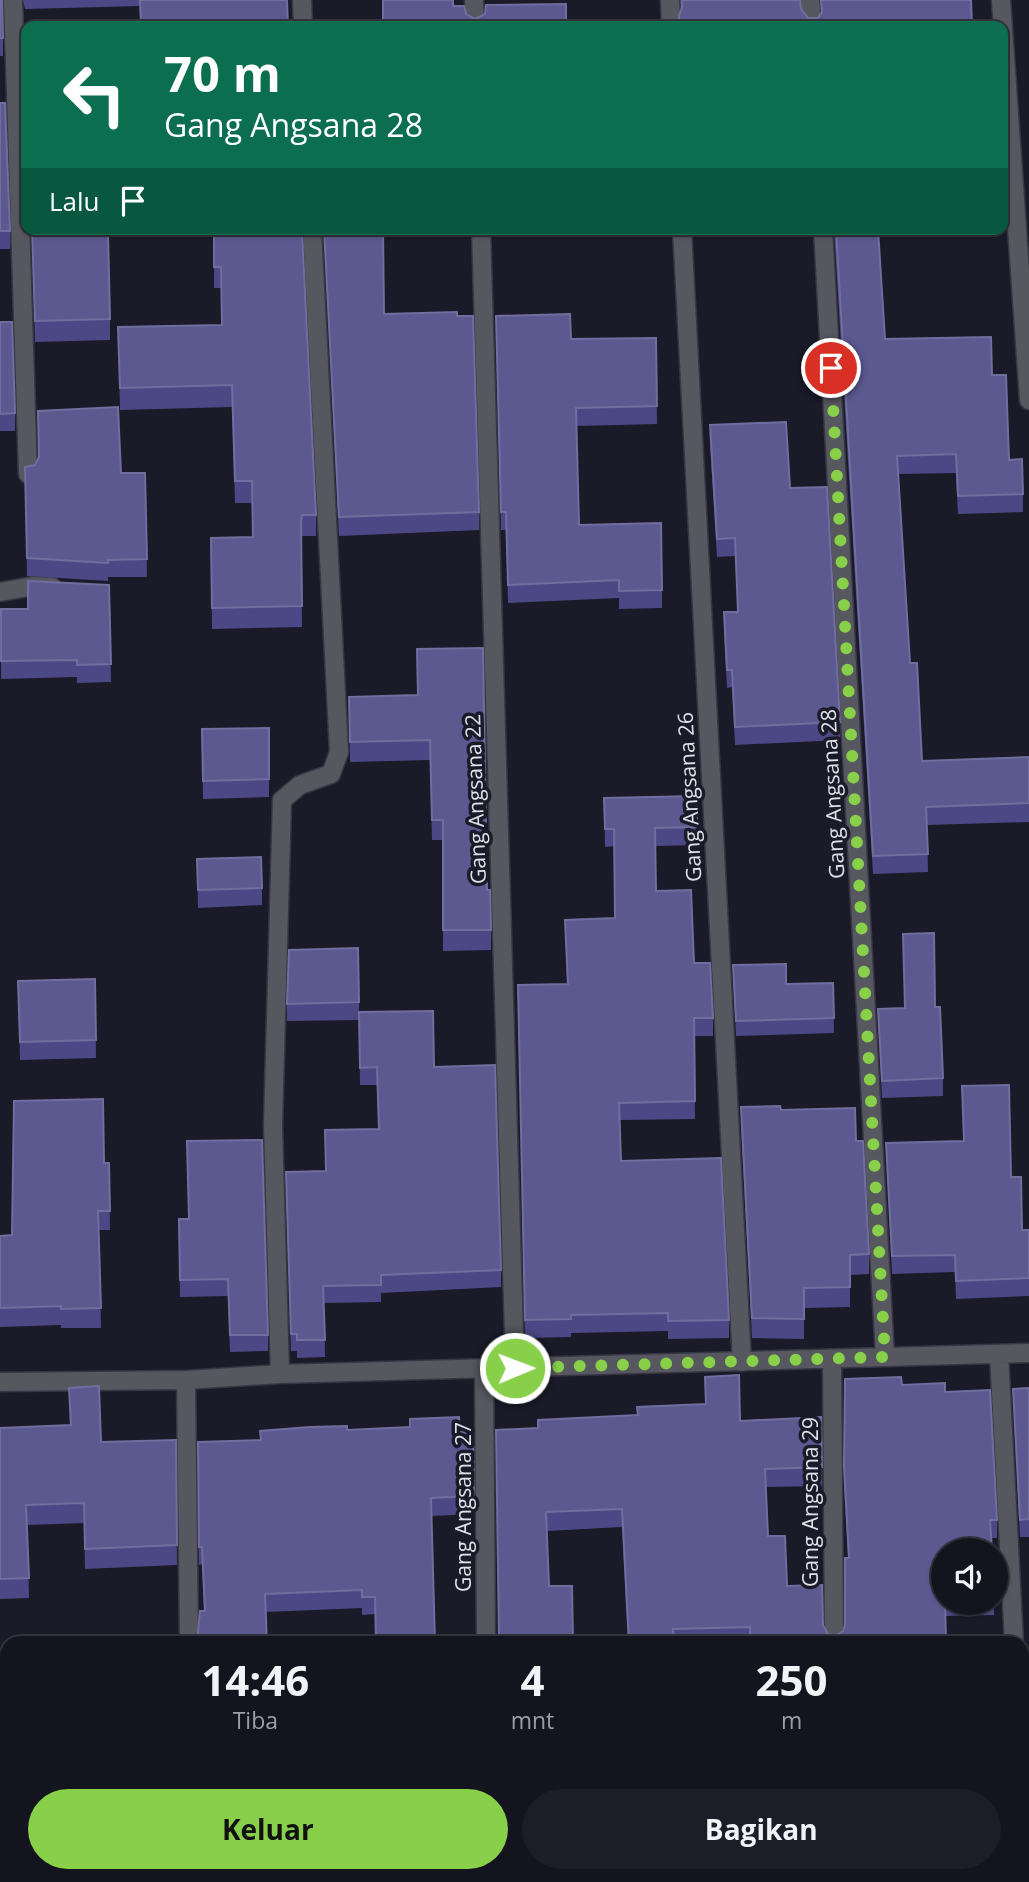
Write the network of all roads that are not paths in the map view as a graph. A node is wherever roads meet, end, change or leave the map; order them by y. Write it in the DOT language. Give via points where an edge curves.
graph roads {
  1 [pos="13,0"];
  2 [pos="302,0"];
  3 [pos="474,0"];
  4 [pos="670,0"];
  5 [pos="810,0"];
  6 [pos="1001,0"];
  7 [pos="303,21"];
  8 [pos="475,21"];
  9 [pos="671,21"];
  10 [pos="811,21"];
  11 [pos="1002,21"];
  12 [pos="1008,100"];
  13 [pos="312,235"];
  14 [pos="481,235"];
  15 [pos="682,235"];
  16 [pos="823,235"];
  17 [pos="1029,400"];
  18 [pos="28,474"];
  19 [pos="71,589"];
  20 [pos="0,592"];
  21 [pos="1029,1353"];
  22 [pos="999,1354"];
  23 [pos="885,1357"];
  24 [pos="832,1360"];
  25 [pos="742,1362"];
  26 [pos="515,1368"];
  27 [pos="484,1370"];
  28 [pos="280,1374"];
  29 [pos="186,1380"];
  30 [pos="0,1382"];
  31 [pos="189,1636"];
  32 [pos="486,1636"];
  33 [pos="834,1636"];
  34 [pos="1014,1636"];
  1 -- 18 [label="street"];
  2 -- 7 [label="street"];
  3 -- 8 [label="street"];
  4 -- 9 [label="street"];
  5 -- 10 [label="street"];
  6 -- 11 [label="street"];
  12 -- 17 [label="street"];
  13 -- 28 [label="street" via="339,752 331,774 300,785 282,800 273,1125"];
  14 -- 26 [label="street, Gang Angsana 22"];
  15 -- 25 [label="street, Gang Angsana 26"];
  16 -- 23 [label="street, Gang Angsana 28"];
  19 -- 20 [label="street" via="34,586"];
  21 -- 22 [label="street"];
  22 -- 23 [label="street"];
  22 -- 34 [label="street"];
  23 -- 24 [label="street"];
  24 -- 25 [label="street"];
  24 -- 33 [label="street, Gang Angsana 29"];
  25 -- 26 [label="street"];
  26 -- 27 [label="street"];
  27 -- 28 [label="street"];
  27 -- 32 [label="street, Gang Angsana 27"];
  28 -- 29 [label="street"];
  29 -- 30 [label="street"];
  29 -- 31 [label="street"];
}
